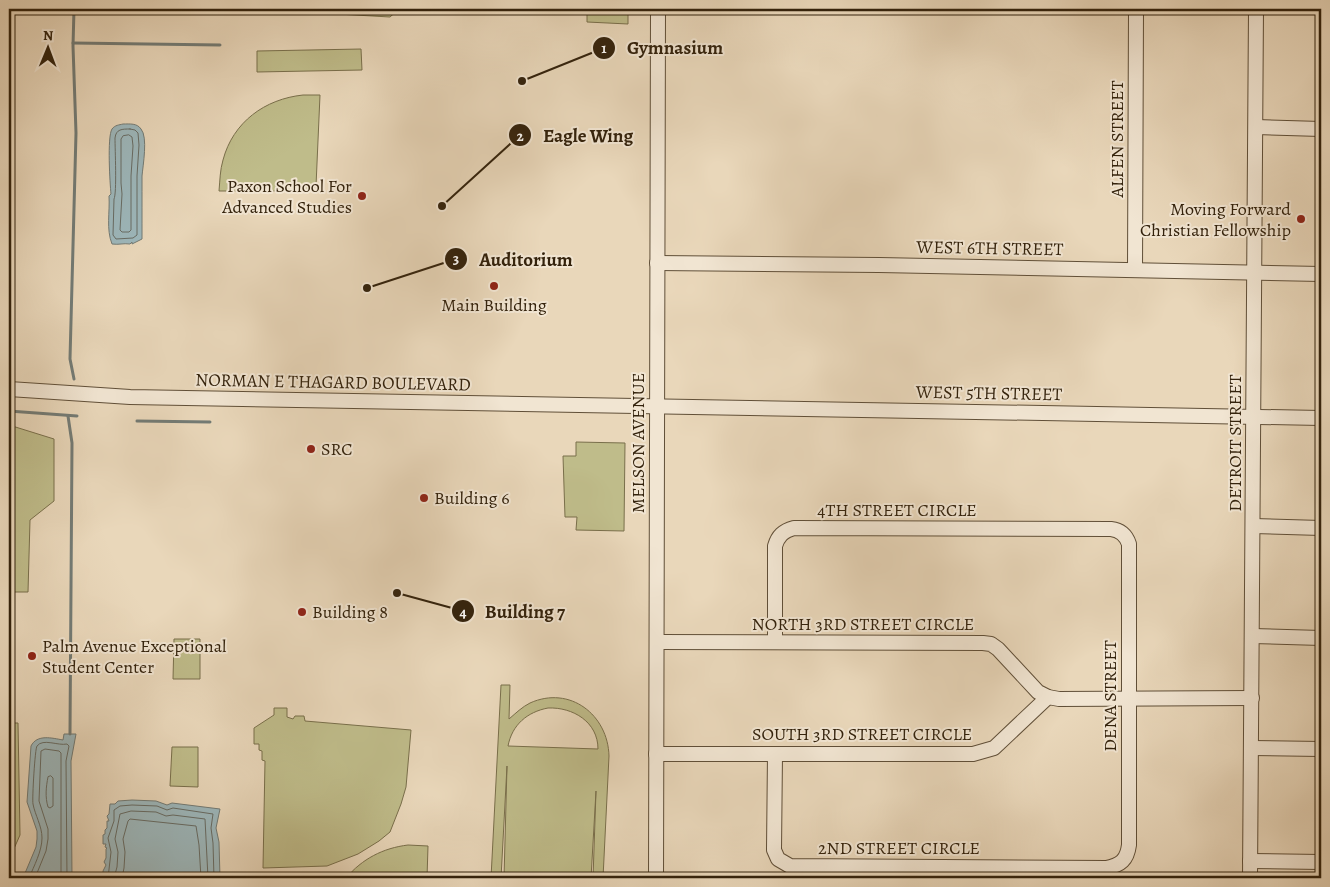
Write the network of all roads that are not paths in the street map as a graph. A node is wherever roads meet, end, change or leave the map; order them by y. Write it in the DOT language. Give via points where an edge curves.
graph roads {
  1 [pos="658,9"];
  2 [pos="1136,9"];
  3 [pos="1256,9"];
  4 [pos="1256,127"];
  5 [pos="1321,129"];
  6 [pos="657,263"];
  7 [pos="1135,270"];
  8 [pos="1255,273"];
  9 [pos="1321,274"];
  10 [pos="9,389"];
  11 [pos="657,407"];
  12 [pos="1254,417"];
  13 [pos="1321,418"];
  14 [pos="1253,526"];
  15 [pos="1321,528"];
  16 [pos="1122,533"];
  17 [pos="1252,636"];
  18 [pos="1321,638"];
  19 [pos="657,642"];
  20 [pos="775,642"];
  21 [pos="1048,698"];
  22 [pos="1129,698"];
  23 [pos="1252,698"];
  24 [pos="1251,748"];
  25 [pos="1321,749"];
  26 [pos="656,754"];
  27 [pos="775,754"];
  28 [pos="1125,860"];
  29 [pos="1250,861"];
  30 [pos="1321,862"];
  31 [pos="656,878"];
  32 [pos="1250,878"];
  1 -- 6 [label="street, MELSON AVENUE"];
  2 -- 7 [label="street, ALFEN STREET"];
  3 -- 4 [label="street, DETROIT STREET"];
  4 -- 5 [label="street"];
  4 -- 8 [label="street, DETROIT STREET"];
  6 -- 7 [label="street, WEST 6TH STREET"];
  6 -- 11 [label="street, MELSON AVENUE"];
  7 -- 8 [label="street, WEST 6TH STREET"];
  8 -- 9 [label="street, WEST 6TH STREET"];
  8 -- 12 [label="street, DETROIT STREET"];
  10 -- 11 [label="street, NORMAN E THAGARD BOULEVARD" via="123,397"];
  11 -- 12 [label="street, WEST 5TH STREET"];
  11 -- 19 [label="street, MELSON AVENUE"];
  12 -- 13 [label="street, WEST 5TH STREET"];
  12 -- 14 [label="street, DETROIT STREET"];
  14 -- 15 [label="street"];
  14 -- 17 [label="street, DETROIT STREET"];
  16 -- 20 [label="street, 4TH STREET CIRCLE" via="1111,528 787,530 777,539 775,546"];
  16 -- 22 [label="street, DENA STREET" via="1129,544"];
  17 -- 18 [label="street"];
  17 -- 23 [label="street, DETROIT STREET"];
  19 -- 20 [label="street, NORTH 3RD STREET CIRCLE"];
  19 -- 26 [label="street, MELSON AVENUE"];
  20 -- 21 [label="street, NORTH 3RD STREET CIRCLE" via="983,642 998,650 1038,692"];
  21 -- 22 [label="street"];
  21 -- 27 [label="street, SOUTH 3RD STREET CIRCLE" via="994,748 984,752"];
  22 -- 23 [label="street"];
  22 -- 28 [label="street, DENA STREET" via="1129,845"];
  23 -- 24 [label="street, DETROIT STREET"];
  24 -- 25 [label="street"];
  24 -- 29 [label="street, DETROIT STREET"];
  26 -- 27 [label="street, SOUTH 3RD STREET CIRCLE"];
  26 -- 31 [label="street, MELSON AVENUE"];
  27 -- 28 [label="street, 2ND STREET CIRCLE" via="774,850 778,859 790,866 1106,868"];
  29 -- 30 [label="street"];
  29 -- 32 [label="street, DETROIT STREET"];
}
